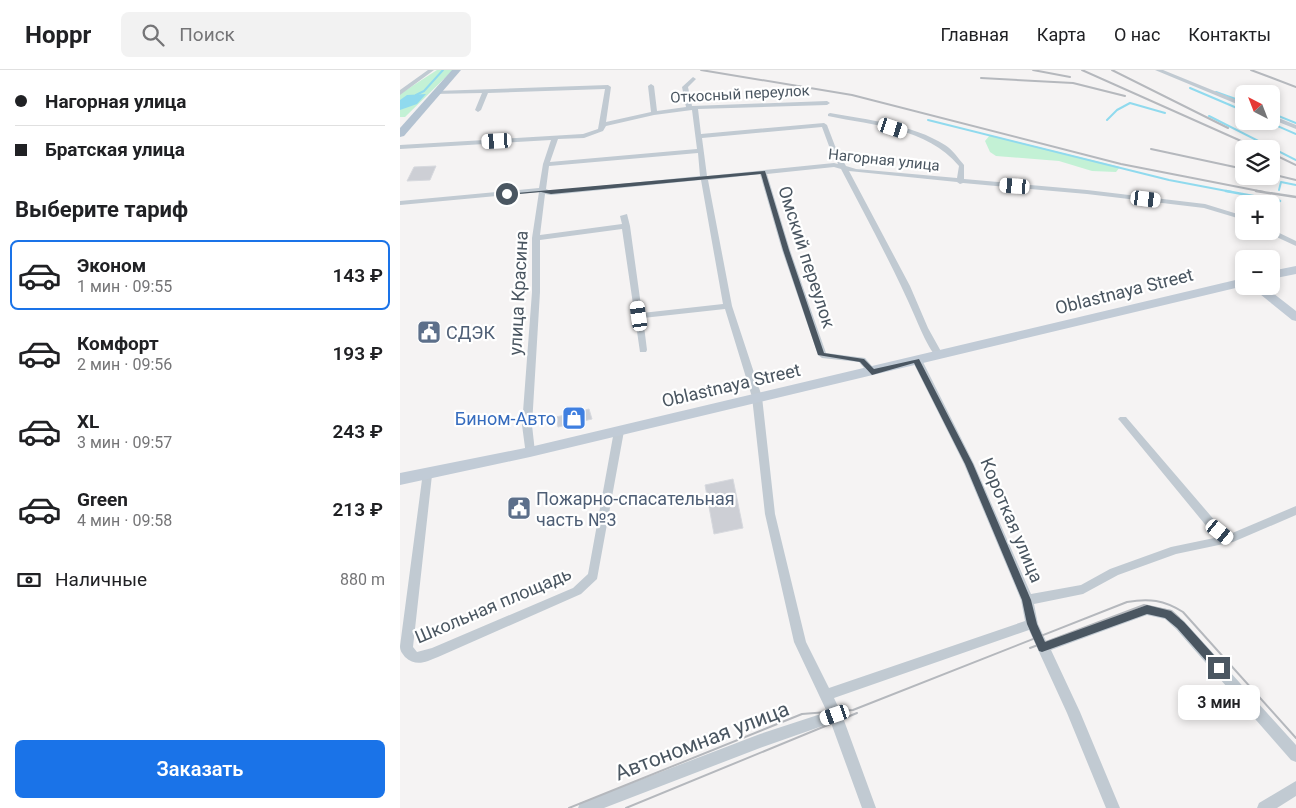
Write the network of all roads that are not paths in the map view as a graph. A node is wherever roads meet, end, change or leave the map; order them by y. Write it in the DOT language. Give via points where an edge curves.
graph roads {
  1 [pos="432,70"];
  2 [pos="457,70"];
  3 [pos="1158,70"];
  4 [pos="693,79"];
  5 [pos="651,86"];
  6 [pos="486,91"];
  7 [pos="400,92"];
  8 [pos="435,93"];
  9 [pos="1235,101"];
  10 [pos="827,103"];
  11 [pos="692,107"];
  12 [pos="478,110"];
  13 [pos="654,112"];
  14 [pos="830,114"];
  15 [pos="1280,121"];
  16 [pos="603,125"];
  17 [pos="1296,127"];
  18 [pos="400,134"];
  19 [pos="698,136"];
  20 [pos="555,138"];
  21 [pos="400,147"];
  22 [pos="700,151"];
  23 [pos="546,164"];
  24 [pos="844,166"];
  25 [pos="763,172"];
  26 [pos="704,178"];
  27 [pos="960,182"];
  28 [pos="541,190"];
  29 [pos="400,203"];
  30 [pos="1235,215"];
  31 [pos="624,216"];
  32 [pos="626,226"];
  33 [pos="1280,236"];
  34 [pos="536,238"];
  35 [pos="1296,244"];
  36 [pos="1296,270"];
  37 [pos="1280,273"];
  38 [pos="1235,284"];
  39 [pos="1268,295"];
  40 [pos="728,306"];
  41 [pos="639,316"];
  42 [pos="1296,317"];
  43 [pos="643,350"];
  44 [pos="939,355"];
  45 [pos="916,360"];
  46 [pos="872,372"];
  47 [pos="757,397"];
  48 [pos="1123,419"];
  49 [pos="619,431"];
  50 [pos="530,452"];
  51 [pos="427,474"];
  52 [pos="400,479"];
  53 [pos="1296,510"];
  54 [pos="1229,538"];
  55 [pos="1026,600"];
  56 [pos="1032,624"];
  57 [pos="1042,648"];
  58 [pos="825,696"];
  59 [pos="835,715"];
  60 [pos="1296,755"];
  61 [pos="1296,788"];
  62 [pos="585,808"];
  63 [pos="869,808"];
  64 [pos="1113,808"];
  65 [pos="1264,808"];
  1 -- 7 [label="street"];
  2 -- 8 [label="main road"];
  3 -- 9 [label="street"];
  4 -- 11 [label="street" via="685,88"];
  5 -- 13 [label="street, Откосный переулок"];
  6 -- 8 [label="street"];
  6 -- 12 [label="street"];
  6 -- 16 [label="street" via="608,87"];
  8 -- 18 [label="main road"];
  10 -- 11 [label="street, Откосный переулок"];
  11 -- 13 [label="street, Откосный переулок"];
  11 -- 19 [label="street"];
  13 -- 16 [label="street, Откосный переулок"];
  14 -- 27 [label="street, Откосный переулок" via="893,128 936,142 962,166"];
  15 -- 17 [label="street"];
  16 -- 20 [label="street" via="602,130 594,134"];
  19 -- 22 [label="street"];
  19 -- 24 [label="street" via="824,125"];
  20 -- 21 [label="street"];
  20 -- 23 [label="street, улица Красина"];
  22 -- 23 [label="street"];
  22 -- 26 [label="street"];
  23 -- 28 [label="street, улица Красина"];
  24 -- 25 [label="street, Нагорная улица" via="834,164"];
  24 -- 27 [label="street, Нагорная улица" via="856,171"];
  24 -- 44 [label="street"];
  25 -- 26 [label="street, Нагорная улица"];
  25 -- 46 [label="street, Омский переулок" via="822,355 862,360"];
  26 -- 28 [label="street, Нагорная улица" via="551,193"];
  26 -- 40 [label="street"];
  27 -- 30 [label="street, Нагорная улица" via="1206,206"];
  28 -- 29 [label="street, Нагорная улица"];
  28 -- 34 [label="street, улица Красина"];
  31 -- 32 [label="street"];
  32 -- 34 [label="street"];
  32 -- 41 [label="street"];
  33 -- 35 [label="street"];
  34 -- 50 [label="street, улица Красина" via="536,292 527,425"];
  36 -- 37 [label="main road"];
  38 -- 44 [label="main road, Oblastnaya Street"];
  39 -- 42 [label="main road"];
  40 -- 41 [label="street"];
  40 -- 47 [label="street"];
  41 -- 43 [label="street"];
  44 -- 45 [label="main road, Oblastnaya Street"];
  45 -- 46 [label="main road, Oblastnaya Street"];
  45 -- 55 [label="street, Короткая улица" via="969,464"];
  46 -- 47 [label="main road, Oblastnaya Street"];
  47 -- 49 [label="main road, Oblastnaya Street"];
  47 -- 58 [label="street" via="770,514 800,642"];
  48 -- 54 [label="street" via="1212,525"];
  49 -- 50 [label="main road, Oblastnaya Street"];
  49 -- 51 [label="street, Школьная площадь" via="593,576 586,584 577,591 434,653 415,658 406,649"];
  50 -- 51 [label="main road, Oblastnaya Street"];
  51 -- 52 [label="main road, Oblastnaya Street"];
  53 -- 54 [label="street"];
  54 -- 55 [label="street" via="1175,550 1114,572 1083,588"];
  55 -- 56 [label="street, Короткая улица"];
  56 -- 57 [label="street, Короткая улица"];
  56 -- 58 [label="street"];
  57 -- 60 [label="street" via="1147,610 1168,614"];
  57 -- 64 [label="street, Короткая улица"];
  58 -- 59 [label="street"];
  59 -- 62 [label="street, Автономная улица"];
  59 -- 63 [label="street"];
  61 -- 65 [label="street"];
}
